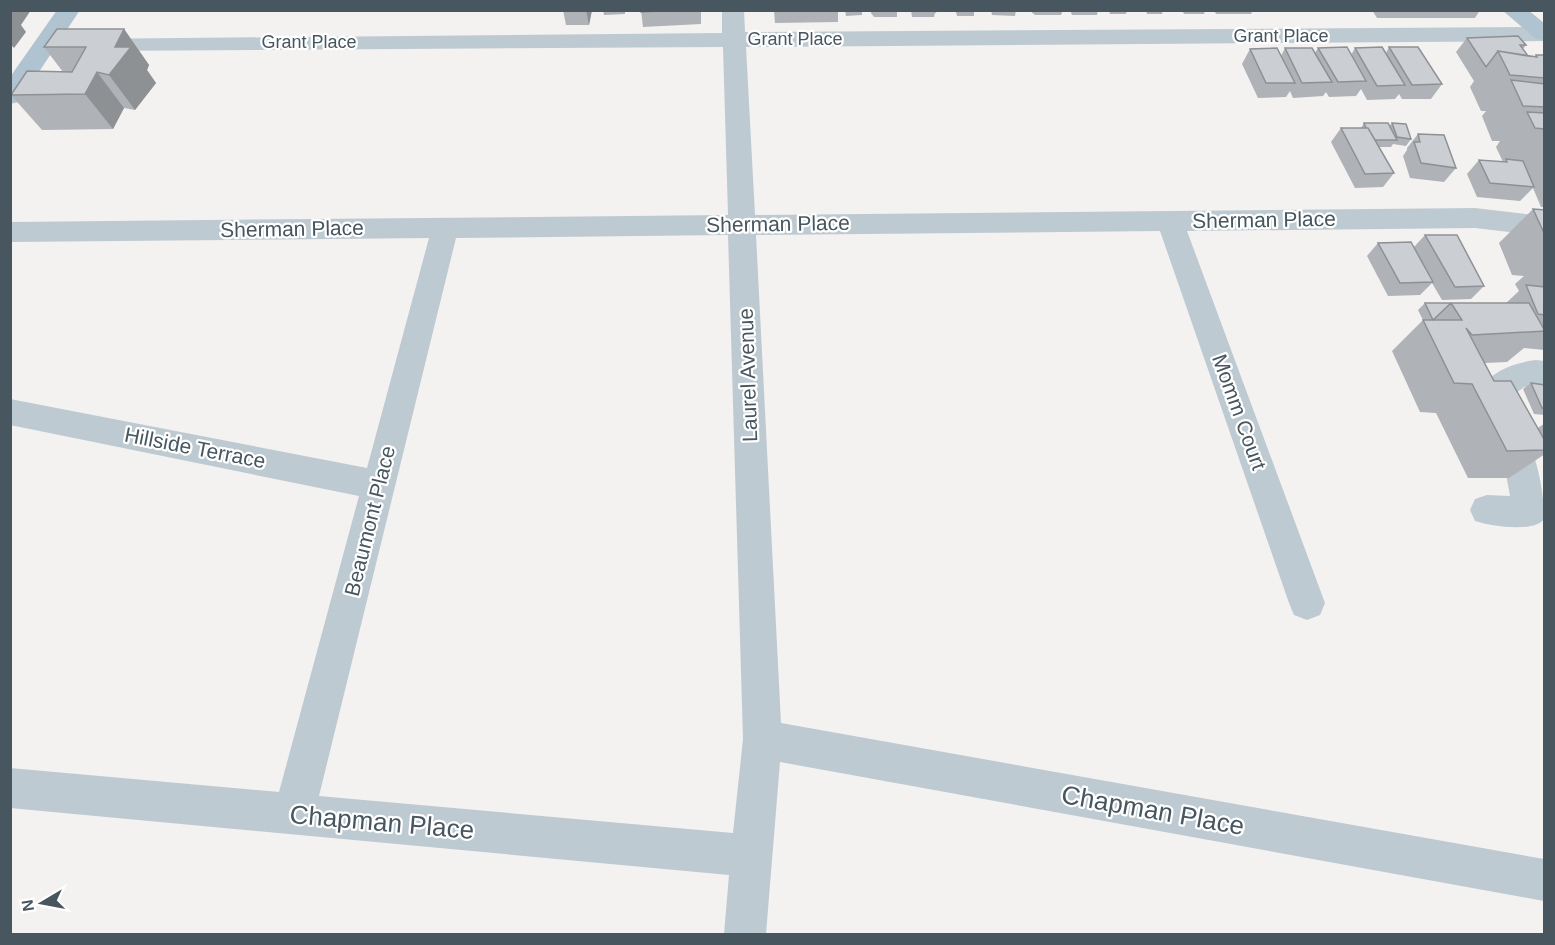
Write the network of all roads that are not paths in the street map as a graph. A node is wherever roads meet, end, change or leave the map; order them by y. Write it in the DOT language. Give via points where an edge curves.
graph roads {
  1 [pos="69,10"];
  2 [pos="1513,10"];
  3 [pos="734,25"];
  4 [pos="1544,34"];
  5 [pos="46,44"];
  6 [pos="10,96"];
  7 [pos="1170,220"];
  8 [pos="742,225"];
  9 [pos="1545,226"];
  10 [pos="445,228"];
  11 [pos="10,232"];
  12 [pos="1545,373"];
  13 [pos="10,412"];
  14 [pos="379,485"];
  15 [pos="1487,510"];
  16 [pos="1307,603"];
  17 [pos="762,739"];
  18 [pos="10,789"];
  19 [pos="294,814"];
  20 [pos="753,856"];
  21 [pos="1545,880"];
  22 [pos="745,934"];
  1 -- 5 [label="main road"];
  2 -- 4 [label="main road"];
  3 -- 4 [label="street, Grant Place"];
  3 -- 5 [label="street, Grant Place"];
  3 -- 8 [label="street, Laurel Avenue"];
  5 -- 6 [label="main road"];
  7 -- 8 [label="street, Sherman Place"];
  7 -- 9 [label="street, Sherman Place" via="1475,218"];
  7 -- 16 [label="street, Momm Court"];
  8 -- 10 [label="street, Sherman Place"];
  8 -- 17 [label="street, Laurel Avenue"];
  10 -- 11 [label="street, Sherman Place"];
  10 -- 14 [label="street, Beaumont Place"];
  12 -- 15 [label="street" via="1518,375 1506,382 1497,394 1495,407 1512,439 1531,512"];
  13 -- 14 [label="street, Hillside Terrace"];
  14 -- 19 [label="street, Beaumont Place"];
  17 -- 20 [label="street, Laurel Avenue"];
  17 -- 21 [label="street, Chapman Place"];
  18 -- 19 [label="street, Chapman Place"];
  19 -- 20 [label="street, Chapman Place"];
  20 -- 22 [label="street"];
}
